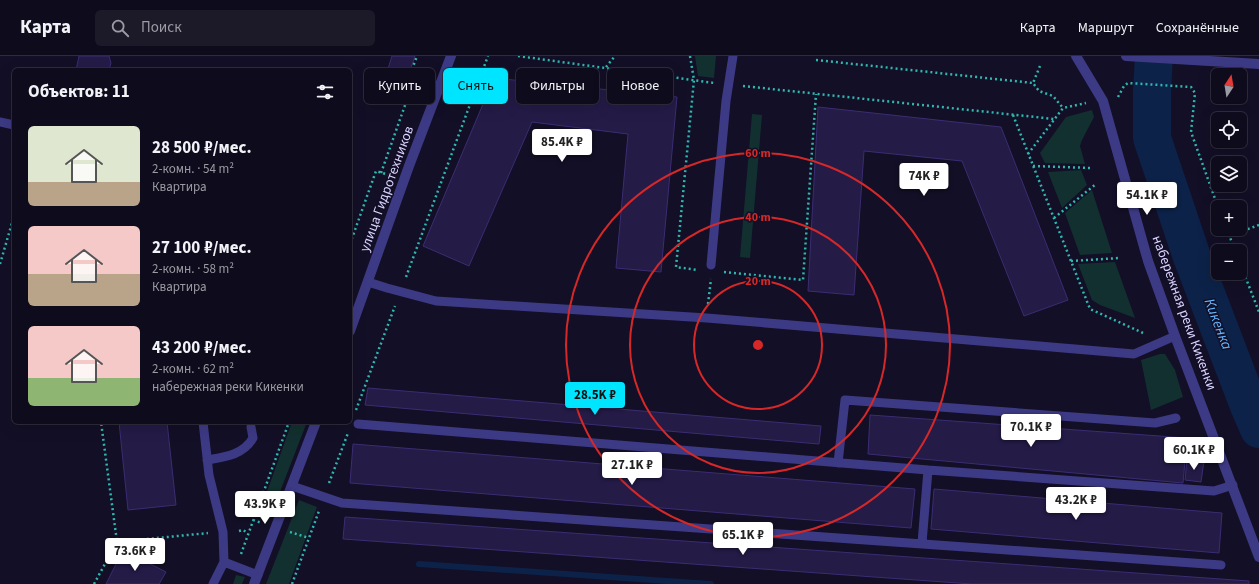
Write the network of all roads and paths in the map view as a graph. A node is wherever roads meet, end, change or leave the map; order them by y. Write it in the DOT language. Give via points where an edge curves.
graph roads {
  1 [pos="416,56"];
  2 [pos="451,56"];
  3 [pos="488,56"];
  4 [pos="518,56"];
  5 [pos="555,56"];
  6 [pos="614,56"];
  7 [pos="690,56"];
  8 [pos="733,56"];
  9 [pos="1076,56"];
  10 [pos="1126,56"];
  11 [pos="1232,59"];
  12 [pos="555,60"];
  13 [pos="816,60"];
  14 [pos="1259,64"];
  15 [pos="1040,66"];
  16 [pos="606,67"];
  17 [pos="694,80"];
  18 [pos="1033,83"];
  19 [pos="728,85"];
  20 [pos="1121,90"];
  21 [pos="816,94"];
  22 [pos="1089,103"];
  23 [pos="1063,108"];
  24 [pos="1013,115"];
  25 [pos="1054,120"];
  26 [pos="0,122"];
  27 [pos="12,125"];
  28 [pos="1028,154"];
  29 [pos="1033,166"];
  30 [pos="1091,168"];
  31 [pos="1096,184"];
  32 [pos="1215,200"];
  33 [pos="1054,218"];
  34 [pos="12,223"];
  35 [pos="1259,225"];
  36 [pos="1247,229"];
  37 [pos="1229,236"];
  38 [pos="352,238"];
  39 [pos="1232,244"];
  40 [pos="1119,258"];
  41 [pos="1071,261"];
  42 [pos="0,264"];
  43 [pos="711,268"];
  44 [pos="406,277"];
  45 [pos="1247,280"];
  46 [pos="368,282"];
  47 [pos="397,302"];
  48 [pos="708,304"];
  49 [pos="1259,312"];
  50 [pos="352,326"];
  51 [pos="1146,334"];
  52 [pos="1175,336"];
  53 [pos="356,411"];
  54 [pos="1176,418"];
  55 [pos="101,424"];
  56 [pos="203,424"];
  57 [pos="288,424"];
  58 [pos="315,424"];
  59 [pos="354,425"];
  60 [pos="251,427"];
  61 [pos="207,460"];
  62 [pos="838,463"];
  63 [pos="928,470"];
  64 [pos="329,484"];
  65 [pos="1233,485"];
  66 [pos="292,486"];
  67 [pos="320,508"];
  68 [pos="285,530"];
  69 [pos="238,531"];
  70 [pos="248,532"];
  71 [pos="212,533"];
  72 [pos="309,538"];
  73 [pos="116,542"];
  74 [pos="922,543"];
  75 [pos="240,555"];
  76 [pos="1259,557"];
  77 [pos="224,562"];
  78 [pos="1221,565"];
  79 [pos="256,580"];
  80 [pos="94,584"];
  81 [pos="213,584"];
  82 [pos="292,584"];
  1 -- 38 [label="path" via="406,85 410,94 381,172 376,171"];
  2 -- 46 [label="street, улица Гидротехников"];
  3 -- 44 [label="path"];
  4 -- 12 [label="path"];
  5 -- 12 [label="path"];
  6 -- 16 [label="path"];
  7 -- 17 [label="path"];
  8 -- 19 [label="lane"];
  9 -- 52 [label="street, набережная реки Кикенки" via="1103,101 1148,261"];
  10 -- 11 [label="street" via="1186,60"];
  11 -- 14 [label="street"];
  12 -- 16 [label="path"];
  13 -- 18 [label="path"];
  15 -- 18 [label="path"];
  16 -- 17 [label="path"];
  17 -- 19 [label="path"];
  17 -- 43 [label="path" via="676,267"];
  18 -- 23 [label="path" via="1039,91 1053,96"];
  19 -- 21 [label="path"];
  19 -- 43 [label="lane"];
  20 -- 32 [label="path" via="1128,83 1191,87 1195,93 1190,132"];
  21 -- 24 [label="path"];
  21 -- 43 [label="path" via="803,280"];
  22 -- 23 [label="path"];
  23 -- 25 [label="path"];
  24 -- 25 [label="path"];
  24 -- 28 [label="path"];
  25 -- 28 [label="path"];
  26 -- 27 [label="lane"];
  28 -- 29 [label="path"];
  29 -- 30 [label="path"];
  29 -- 33 [label="path"];
  31 -- 33 [label="path"];
  33 -- 41 [label="path"];
  34 -- 42 [label="path"];
  35 -- 36 [label="path"];
  37 -- 39 [label="path"];
  40 -- 41 [label="path"];
  41 -- 51 [label="path" via="1090,309"];
  43 -- 48 [label="path"];
  45 -- 49 [label="path"];
  46 -- 50 [label="street, улица Гидротехников"];
  46 -- 52 [label="lane" via="436,301 707,318 1134,354"];
  47 -- 53 [label="path"];
  52 -- 65 [label="street, набережная реки Кикенки"];
  54 -- 62 [label="lane" via="1155,423 844,400"];
  55 -- 73 [label="path"];
  56 -- 61 [label="lane"];
  57 -- 70 [label="path"];
  58 -- 66 [label="street"];
  59 -- 62 [label="lane"];
  59 -- 64 [label="path"];
  60 -- 61 [label="lane" via="253,438 245,448 227,457"];
  61 -- 77 [label="lane" via="223,532"];
  62 -- 63 [label="lane"];
  63 -- 65 [label="lane" via="1214,490"];
  63 -- 74 [label="lane"];
  65 -- 76 [label="street, набережная реки Кикенки"];
  66 -- 74 [label="lane" via="342,503"];
  66 -- 79 [label="street"];
  67 -- 72 [label="path"];
  68 -- 72 [label="path"];
  69 -- 70 [label="path"];
  70 -- 75 [label="path"];
  71 -- 73 [label="path"];
  72 -- 82 [label="path"];
  73 -- 80 [label="path"];
  74 -- 78 [label="lane"];
  77 -- 79 [label="lane"];
  77 -- 81 [label="lane"];
}
